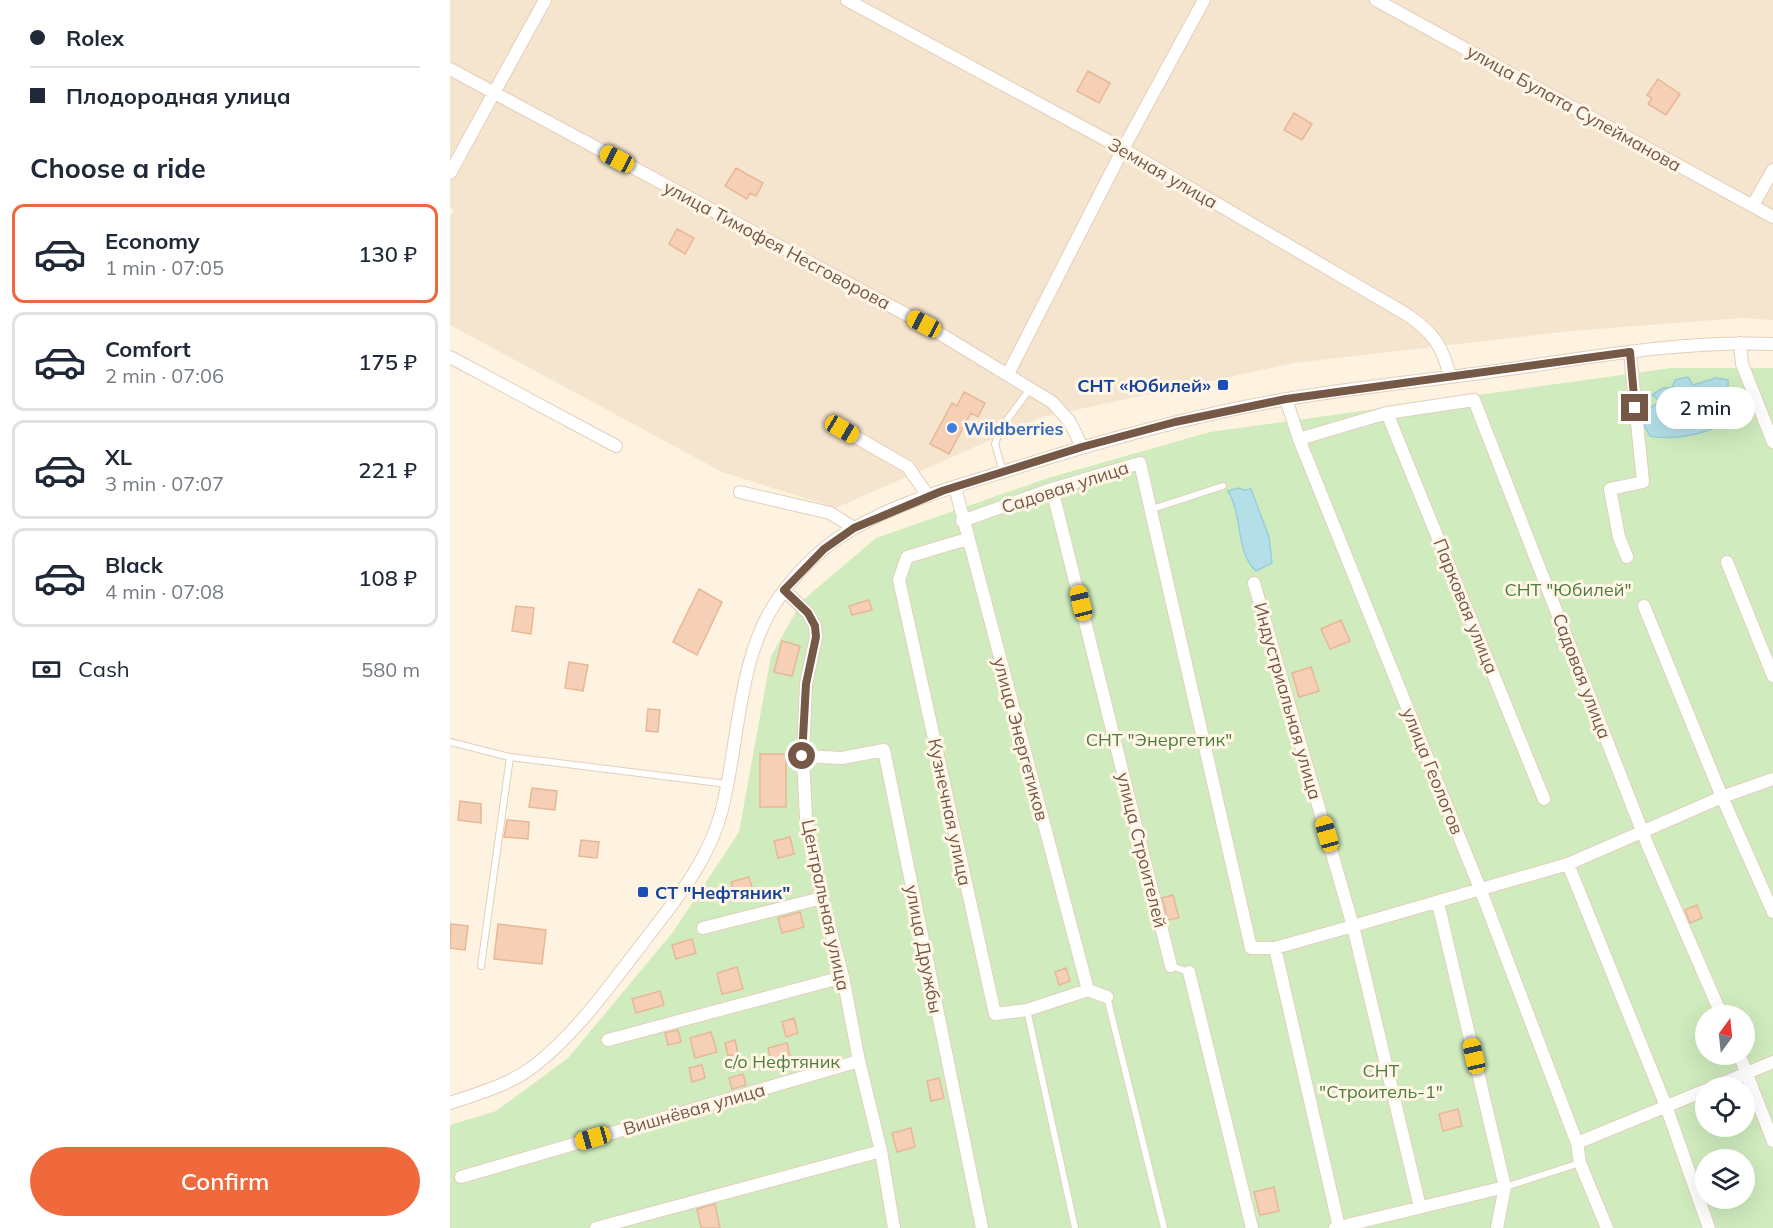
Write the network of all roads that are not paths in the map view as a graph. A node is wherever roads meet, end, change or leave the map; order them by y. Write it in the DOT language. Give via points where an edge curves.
graph roads {
  1 [pos="545,0"];
  2 [pos="847,0"];
  3 [pos="1204,0"];
  4 [pos="1376,0"];
  5 [pos="450,69"];
  6 [pos="494,93"];
  7 [pos="1123,149"];
  8 [pos="1773,170"];
  9 [pos="450,173"];
  10 [pos="1753,206"];
  11 [pos="1773,217"];
  12 [pos="1740,343"];
  13 [pos="1773,344"];
  14 [pos="1630,352"];
  15 [pos="450,357"];
  16 [pos="1008,374"];
  17 [pos="1449,377"];
  18 [pos="1030,389"];
  19 [pos="1286,399"];
  20 [pos="1387,412"];
  21 [pos="842,429"];
  22 [pos="1299,439"];
  23 [pos="1773,442"];
  24 [pos="616,446"];
  25 [pos="1082,447"];
  26 [pos="1003,471"];
  27 [pos="1224,486"];
  28 [pos="955,487"];
  29 [pos="1052,489"];
  30 [pos="740,492"];
  31 [pos="928,496"];
  32 [pos="1149,511"];
  33 [pos="962,521"];
  34 [pos="854,528"];
  35 [pos="967,538"];
  36 [pos="1627,557"];
  37 [pos="1727,562"];
  38 [pos="1254,583"];
  39 [pos="784,590"];
  40 [pos="1644,606"];
  41 [pos="1773,676"];
  42 [pos="450,742"];
  43 [pos="802,756"];
  44 [pos="510,757"];
  45 [pos="1773,779"];
  46 [pos="728,784"];
  47 [pos="1722,797"];
  48 [pos="1544,799"];
  49 [pos="1643,832"];
  50 [pos="1568,864"];
  51 [pos="1478,892"];
  52 [pos="822,898"];
  53 [pos="1438,903"];
  54 [pos="1773,912"];
  55 [pos="1353,926"];
  56 [pos="703,928"];
  57 [pos="1275,948"];
  58 [pos="481,966"];
  59 [pos="1171,966"];
  60 [pos="1189,972"];
  61 [pos="843,977"];
  62 [pos="1089,990"];
  63 [pos="1107,997"];
  64 [pos="1717,1005"];
  65 [pos="1027,1010"];
  66 [pos="608,1040"];
  67 [pos="859,1061"];
  68 [pos="1773,1062"];
  69 [pos="1745,1065"];
  70 [pos="1748,1072"];
  71 [pos="1736,1077"];
  72 [pos="1695,1094"];
  73 [pos="450,1103"];
  74 [pos="1666,1106"];
  75 [pos="1773,1141"];
  76 [pos="1577,1143"];
  77 [pos="881,1151"];
  78 [pos="1580,1163"];
  79 [pos="460,1177"];
  80 [pos="1505,1187"];
  81 [pos="1420,1207"];
  82 [pos="1337,1227"];
  83 [pos="596,1228"];
  84 [pos="894,1228"];
  85 [pos="982,1228"];
  86 [pos="1076,1228"];
  87 [pos="1164,1228"];
  88 [pos="1252,1228"];
  89 [pos="1497,1228"];
  90 [pos="1607,1228"];
  91 [pos="1709,1228"];
  1 -- 6 [label="street"];
  2 -- 7 [label="street, Земная улица"];
  3 -- 7 [label="street"];
  4 -- 10 [label="street, улица Булата Сулейманова"];
  5 -- 6 [label="street, улица Тимофея Несговорова"];
  6 -- 9 [label="street"];
  6 -- 16 [label="street, улица Тимофея Несговорова" via="924,324"];
  7 -- 16 [label="street"];
  7 -- 17 [label="street, Земная улица" via="1406,314 1436,337"];
  8 -- 10 [label="street"];
  10 -- 11 [label="street, улица Булата Сулейманова"];
  12 -- 13 [label="street"];
  12 -- 14 [label="street"];
  12 -- 23 [label="street" via="1742,364"];
  14 -- 17 [label="street"];
  14 -- 36 [label="street" via="1643,482 1610,489"];
  15 -- 24 [label="street"];
  16 -- 18 [label="street, улица Тимофея Несговорова"];
  17 -- 19 [label="street"];
  18 -- 25 [label="street, улица Тимофея Несговорова" via="1052,402 1070,422"];
  18 -- 26 [label="lane" via="994,444"];
  19 -- 22 [label="street, улица Геологов"];
  19 -- 25 [label="street" via="1175,422"];
  20 -- 22 [label="street, Садовая улица"];
  20 -- 48 [label="street, Парковая улица"];
  20 -- 49 [label="street, Садовая улица" via="1474,400"];
  21 -- 31 [label="street" via="908,467"];
  22 -- 51 [label="street, улица Геологов"];
  25 -- 26 [label="street"];
  26 -- 28 [label="street"];
  27 -- 32 [label="lane"];
  28 -- 31 [label="street"];
  28 -- 33 [label="street, улица Энергетиков"];
  29 -- 32 [label="street, Садовая улица" via="1140,463"];
  29 -- 33 [label="street, Садовая улица"];
  29 -- 59 [label="street, улица Строителей"];
  30 -- 34 [label="street" via="830,513"];
  31 -- 34 [label="street"];
  32 -- 57 [label="street, Садовая улица" via="1251,948"];
  33 -- 35 [label="street, улица Энергетиков"];
  34 -- 39 [label="street" via="821,552"];
  35 -- 62 [label="street, улица Энергетиков"];
  35 -- 65 [label="street, Кузнечная улица" via="907,557 899,580 995,1014"];
  37 -- 41 [label="street"];
  38 -- 55 [label="street, Индустриальная улица"];
  39 -- 43 [label="street, Центральная улица" via="808,613 815,626 806,684"];
  39 -- 46 [label="street" via="765,620 752,657"];
  40 -- 47 [label="street"];
  42 -- 44 [label="lane"];
  43 -- 52 [label="street, Центральная улица" via="806,819"];
  43 -- 85 [label="street, улица Дружбы" via="842,758 884,750"];
  44 -- 46 [label="lane"];
  44 -- 58 [label="lane"];
  45 -- 47 [label="street"];
  46 -- 73 [label="street" via="722,814 700,863 653,930 577,1025 555,1049 514,1079"];
  47 -- 49 [label="street"];
  47 -- 54 [label="street"];
  49 -- 50 [label="street"];
  49 -- 64 [label="street, Садовая улица"];
  50 -- 51 [label="street"];
  50 -- 74 [label="street"];
  51 -- 53 [label="street"];
  51 -- 76 [label="street, улица Геологов"];
  52 -- 56 [label="street"];
  52 -- 61 [label="street, Центральная улица"];
  53 -- 55 [label="street"];
  53 -- 80 [label="street"];
  55 -- 57 [label="street"];
  55 -- 81 [label="street"];
  57 -- 82 [label="street"];
  59 -- 60 [label="lane"];
  60 -- 88 [label="street"];
  61 -- 66 [label="street"];
  61 -- 67 [label="street, Центральная улица"];
  62 -- 63 [label="street"];
  62 -- 65 [label="street, Кузнечная улица"];
  63 -- 87 [label="lane"];
  65 -- 86 [label="lane"];
  67 -- 77 [label="street, Центральная улица"];
  67 -- 79 [label="street, Вишнёвая улица"];
  68 -- 70 [label="street"];
  69 -- 70 [label="street"];
  70 -- 71 [label="street"];
  70 -- 75 [label="street"];
  72 -- 74 [label="street"];
  74 -- 76 [label="street"];
  74 -- 91 [label="street"];
  76 -- 78 [label="street, улица Геологов"];
  77 -- 83 [label="street"];
  77 -- 84 [label="street, Центральная улица"];
  78 -- 80 [label="lane"];
  78 -- 90 [label="street, улица Геологов"];
  80 -- 81 [label="street"];
  80 -- 89 [label="street"];
  81 -- 82 [label="street"];
}
